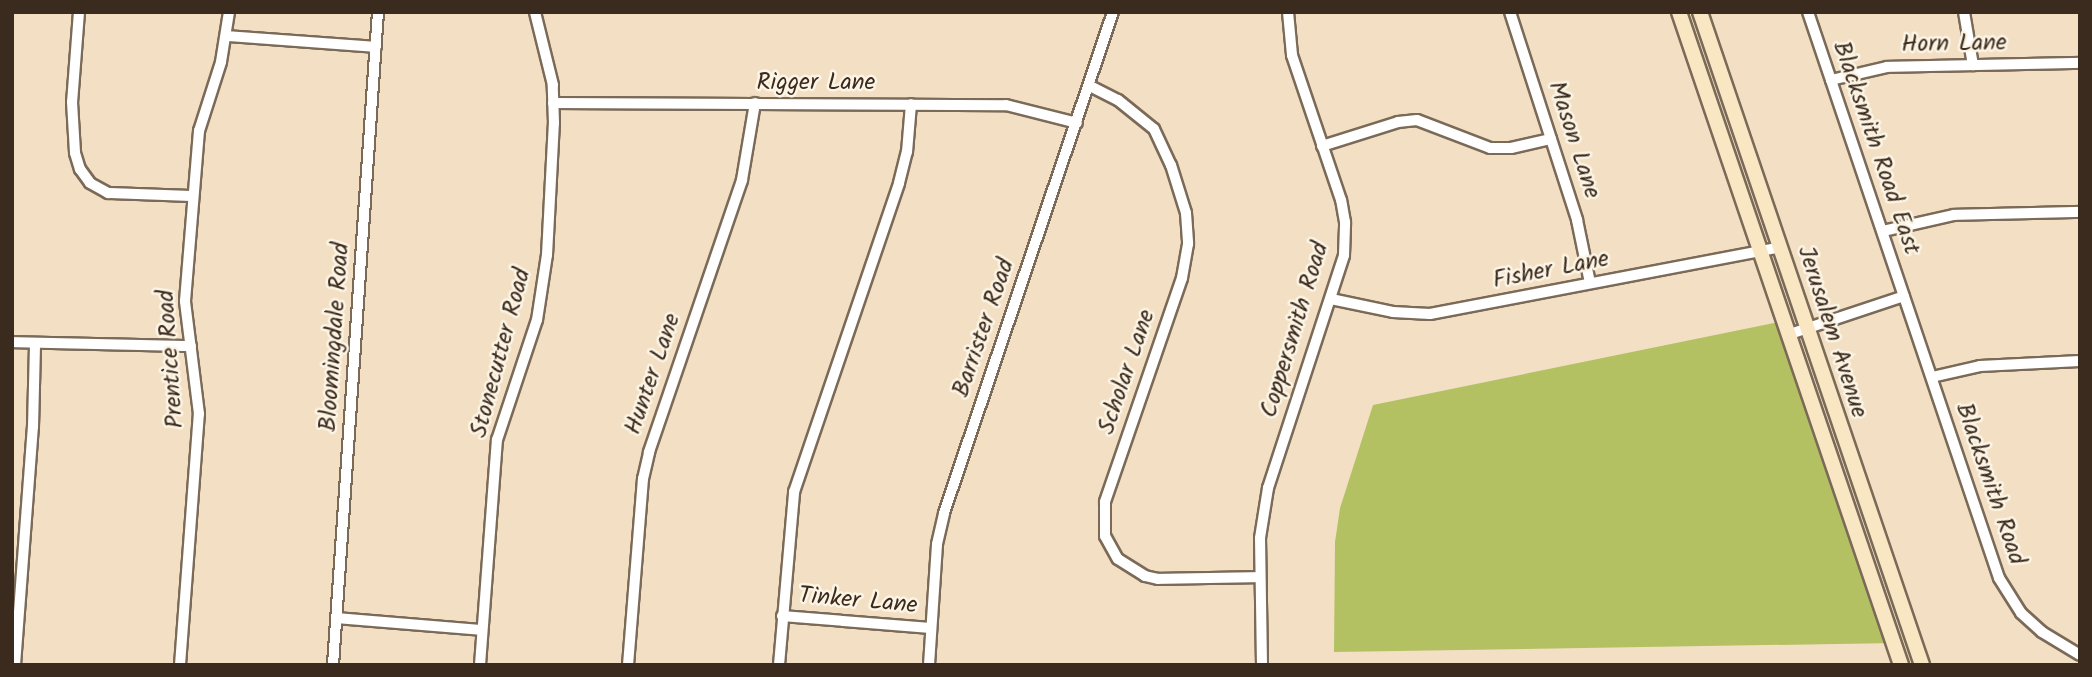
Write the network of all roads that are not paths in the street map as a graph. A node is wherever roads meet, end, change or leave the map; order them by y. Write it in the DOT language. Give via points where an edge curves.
graph roads {
  1 [pos="79,12"];
  2 [pos="229,12"];
  3 [pos="378,12"];
  4 [pos="535,12"];
  5 [pos="1113,12"];
  6 [pos="1288,12"];
  7 [pos="1510,12"];
  8 [pos="1679,12"];
  9 [pos="1700,12"];
  10 [pos="1808,12"];
  11 [pos="1964,12"];
  12 [pos="227,36"];
  13 [pos="376,47"];
  14 [pos="2080,63"];
  15 [pos="1973,65"];
  16 [pos="1720,74"];
  17 [pos="1702,80"];
  18 [pos="1831,80"];
  19 [pos="1090,86"];
  20 [pos="553,103"];
  21 [pos="755,103"];
  22 [pos="911,104"];
  23 [pos="1077,123"];
  24 [pos="1551,139"];
  25 [pos="1322,146"];
  26 [pos="193,196"];
  27 [pos="2080,212"];
  28 [pos="1883,230"];
  29 [pos="1780,247"];
  30 [pos="1760,251"];
  31 [pos="1590,283"];
  32 [pos="1904,296"];
  33 [pos="1331,299"];
  34 [pos="1807,328"];
  35 [pos="1790,334"];
  36 [pos="12,342"];
  37 [pos="35,343"];
  38 [pos="191,346"];
  39 [pos="2080,361"];
  40 [pos="1932,377"];
  41 [pos="1260,577"];
  42 [pos="782,616"];
  43 [pos="336,618"];
  44 [pos="931,628"];
  45 [pos="481,630"];
  46 [pos="2080,655"];
  47 [pos="15,665"];
  48 [pos="180,665"];
  49 [pos="333,665"];
  50 [pos="480,665"];
  51 [pos="628,665"];
  52 [pos="779,665"];
  53 [pos="929,665"];
  54 [pos="1262,665"];
  55 [pos="1901,665"];
  56 [pos="1922,665"];
  1 -- 26 [label="street" via="72,102 80,169 90,183 108,193"];
  2 -- 12 [label="street, Prentice Road"];
  3 -- 13 [label="street, Bloomingdale Road"];
  4 -- 20 [label="street, Stonecutter Road" via="549,61"];
  5 -- 19 [label="street, Barrister Road"];
  6 -- 25 [label="street, Coppersmith Road" via="1292,55"];
  7 -- 24 [label="street, Mason Lane"];
  8 -- 17 [label="main road, Jerusalem Avenue"];
  9 -- 16 [label="main road, Jerusalem Avenue"];
  10 -- 18 [label="street, Blacksmith Road East"];
  11 -- 15 [label="street"];
  12 -- 13 [label="street"];
  12 -- 26 [label="street, Prentice Road" via="199,131"];
  13 -- 43 [label="street, Bloomingdale Road"];
  14 -- 15 [label="street, Horn Lane"];
  15 -- 18 [label="street, Horn Lane" via="1887,67"];
  16 -- 17 [label="main road"];
  16 -- 29 [label="main road, Jerusalem Avenue"];
  17 -- 30 [label="main road, Jerusalem Avenue"];
  18 -- 28 [label="street, Blacksmith Road East"];
  19 -- 23 [label="street, Barrister Road"];
  19 -- 41 [label="street, Scholar Lane" via="1118,100 1154,129 1186,213 1188,244 1182,278 1105,502 1105,536 1118,559 1144,576"];
  20 -- 21 [label="street, Rigger Lane"];
  20 -- 45 [label="street, Stonecutter Road" via="544,286 497,440"];
  21 -- 22 [label="street, Rigger Lane"];
  21 -- 51 [label="street, Hunter Lane" via="742,180 649,452"];
  22 -- 23 [label="street, Rigger Lane" via="1006,105"];
  22 -- 42 [label="street" via="899,183 794,492"];
  23 -- 44 [label="street, Barrister Road" via="944,513"];
  24 -- 25 [label="street" via="1490,148 1417,120"];
  24 -- 31 [label="street, Mason Lane" via="1577,220"];
  25 -- 33 [label="street, Coppersmith Road" via="1345,222 1344,255"];
  26 -- 38 [label="street, Prentice Road" via="185,301"];
  27 -- 28 [label="street" via="1954,215"];
  28 -- 32 [label="street, Blacksmith Road East"];
  29 -- 30 [label="street, Fisher Lane"];
  29 -- 34 [label="main road, Jerusalem Avenue"];
  30 -- 31 [label="street, Fisher Lane"];
  30 -- 35 [label="main road, Jerusalem Avenue"];
  31 -- 33 [label="street, Fisher Lane" via="1430,314 1393,312"];
  32 -- 34 [label="street"];
  32 -- 40 [label="street, Blacksmith Road"];
  33 -- 41 [label="street, Coppersmith Road" via="1268,488"];
  34 -- 35 [label="street"];
  34 -- 56 [label="main road, Jerusalem Avenue"];
  35 -- 55 [label="main road, Jerusalem Avenue"];
  36 -- 37 [label="street"];
  37 -- 38 [label="street"];
  37 -- 47 [label="street"];
  38 -- 48 [label="street, Prentice Road" via="199,414"];
  39 -- 40 [label="street" via="1980,366"];
  40 -- 46 [label="street, Blacksmith Road" via="1999,578 2021,613"];
  41 -- 54 [label="street, Coppersmith Road"];
  42 -- 44 [label="street, Tinker Lane"];
  42 -- 52 [label="street"];
  43 -- 45 [label="street"];
  43 -- 49 [label="street, Bloomingdale Road"];
  44 -- 53 [label="street, Barrister Road"];
  45 -- 50 [label="street, Stonecutter Road"];
}
